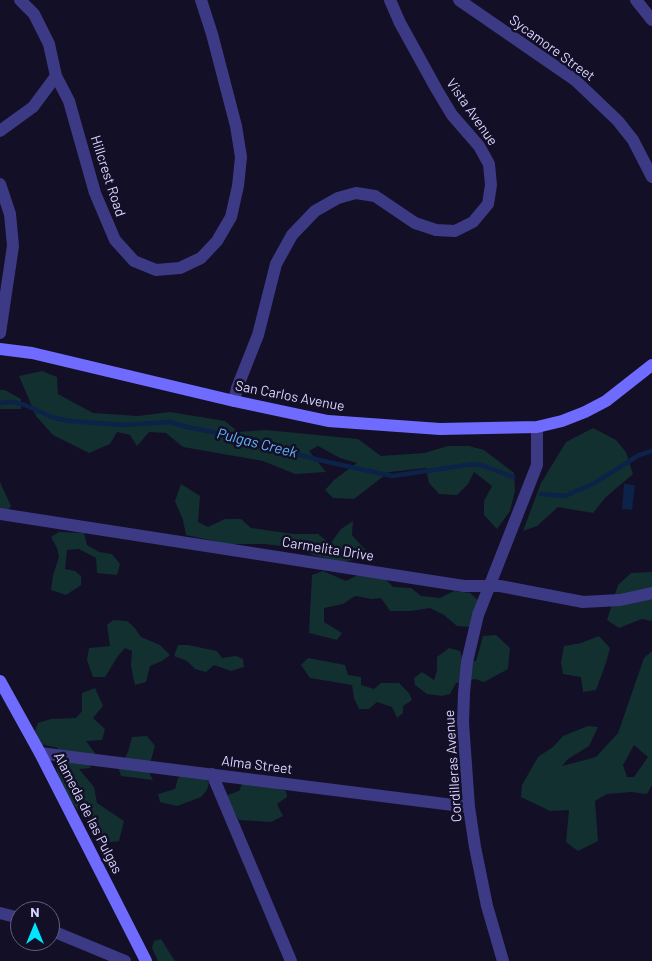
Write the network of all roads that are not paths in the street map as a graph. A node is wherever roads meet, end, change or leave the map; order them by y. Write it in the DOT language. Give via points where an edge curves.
graph roads {
  1 [pos="20,0"];
  2 [pos="201,0"];
  3 [pos="390,0"];
  4 [pos="459,0"];
  5 [pos="636,0"];
  6 [pos="652,20"];
  7 [pos="56,76"];
  8 [pos="0,131"];
  9 [pos="652,177"];
  10 [pos="0,184"];
  11 [pos="0,333"];
  12 [pos="0,348"];
  13 [pos="652,365"];
  14 [pos="234,402"];
  15 [pos="537,427"];
  16 [pos="0,514"];
  17 [pos="489,586"];
  18 [pos="652,593"];
  19 [pos="0,681"];
  20 [pos="40,753"];
  21 [pos="212,774"];
  22 [pos="469,807"];
  23 [pos="60,934"];
  24 [pos="125,961"];
  25 [pos="146,961"];
  26 [pos="291,961"];
  27 [pos="503,961"];
  1 -- 7 [label="street, Hillcrest Road" via="34,14 49,44"];
  2 -- 7 [label="street, Hillcrest Road" via="215,43 241,157 231,216 217,241 201,258 180,268 156,270 134,261 115,240 95,193 69,101"];
  3 -- 14 [label="street, Vista Avenue" via="452,115 479,146 489,164 491,185 488,204 472,222 455,231 436,230 415,223 375,196 356,193 338,198 316,211 292,235 276,264 258,335"];
  4 -- 9 [label="street, Sycamore Street" via="575,80 634,140"];
  5 -- 6 [label="street"];
  7 -- 8 [label="street" via="32,107"];
  10 -- 11 [label="street" via="10,214 13,246"];
  12 -- 14 [label="main road, San Carlos Avenue"];
  13 -- 15 [label="main road, San Carlos Avenue" via="606,401 570,418"];
  14 -- 15 [label="main road, San Carlos Avenue" via="328,421 440,429"];
  15 -- 17 [label="street, Cordilleras Avenue" via="537,465"];
  16 -- 17 [label="street, Carmelita Drive" via="464,586"];
  17 -- 18 [label="street, Carmelita Drive" via="583,602 620,600"];
  17 -- 22 [label="street, Cordilleras Avenue" via="478,615 467,662 463,723"];
  19 -- 20 [label="main road, Alameda de las Pulgas"];
  20 -- 21 [label="street, Alma Street"];
  20 -- 25 [label="main road, Alameda de las Pulgas"];
  21 -- 22 [label="street, Alma Street"];
  21 -- 26 [label="street"];
  22 -- 27 [label="street, Cordilleras Avenue" via="486,906"];
  23 -- 24 [label="street"];
}
